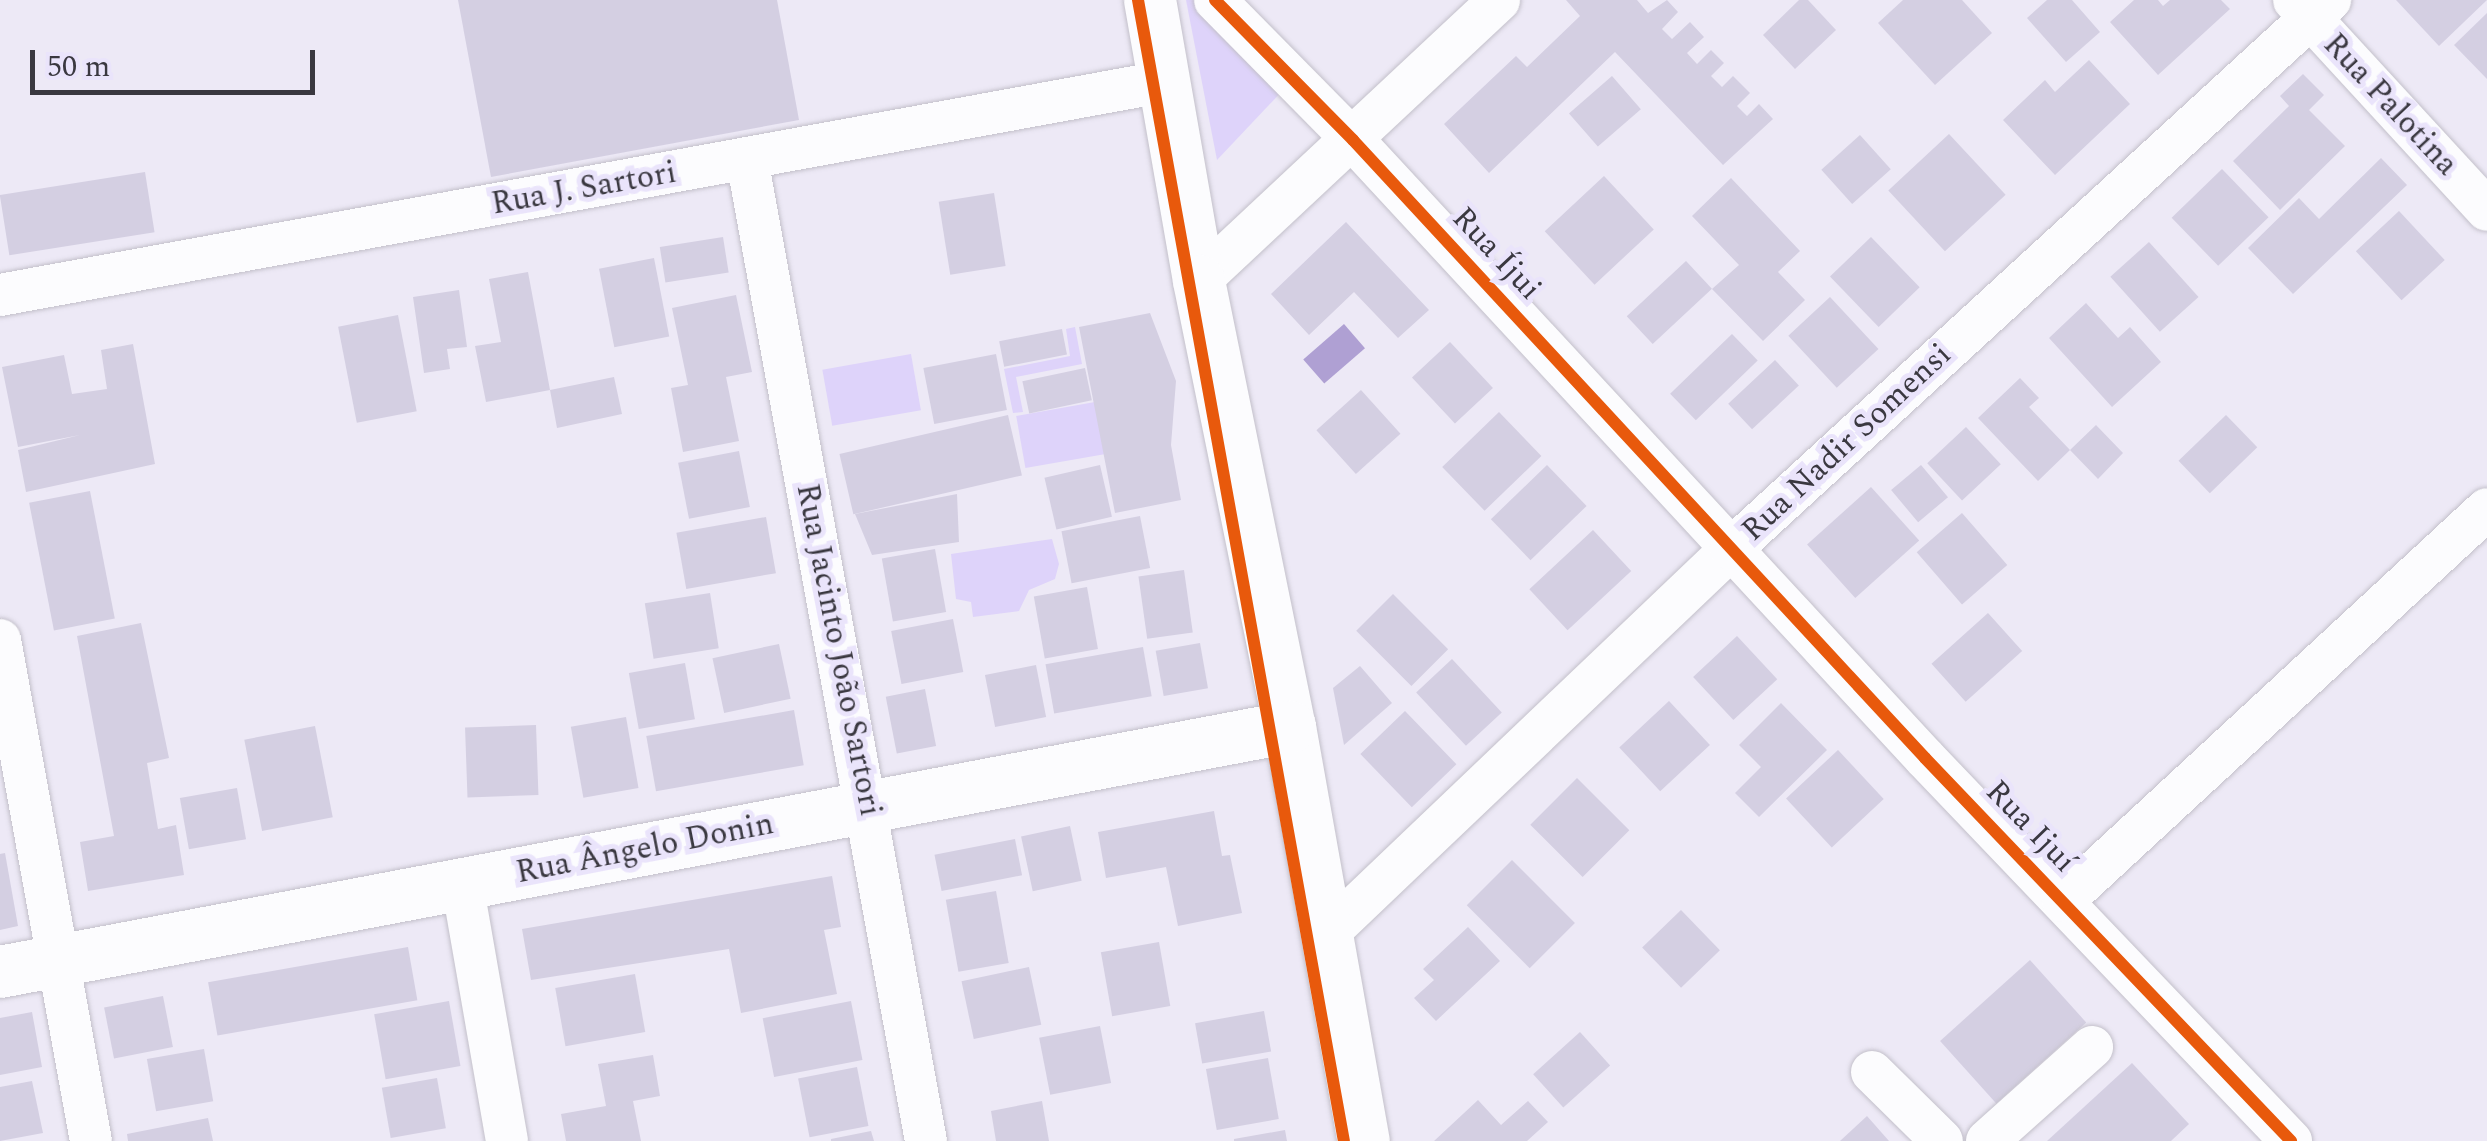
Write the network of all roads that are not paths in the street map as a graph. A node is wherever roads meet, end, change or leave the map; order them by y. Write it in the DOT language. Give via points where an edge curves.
graph roads {
  1 [pos="1150,0"];
  2 [pos="1215,0"];
  3 [pos="1499,0"];
  4 [pos="2312,6"];
  5 [pos="1167,81"];
  6 [pos="1353,140"];
  7 [pos="746,159"];
  8 [pos="2487,210"];
  9 [pos="1199,281"];
  10 [pos="0,295"];
  11 [pos="2487,509"];
  12 [pos="1732,549"];
  13 [pos="0,640"];
  14 [pos="1290,726"];
  15 [pos="868,807"];
  16 [pos="462,883"];
  17 [pos="2063,901"];
  18 [pos="1327,934"];
  19 [pos="58,961"];
  20 [pos="0,972"];
  21 [pos="2092,1047"];
  22 [pos="1872,1072"];
  23 [pos="91,1141"];
  24 [pos="507,1141"];
  25 [pos="926,1141"];
  26 [pos="1364,1141"];
  27 [pos="1942,1141"];
  28 [pos="1986,1141"];
  29 [pos="2291,1141"];
  1 -- 5 [label="street"];
  2 -- 6 [label="street, Rua Íjui"];
  3 -- 6 [label="street"];
  4 -- 8 [label="street, Rua Palotina"];
  4 -- 12 [label="street, Rua Nadir Somensi"];
  5 -- 7 [label="street, Rua J. Sartori"];
  5 -- 9 [label="street"];
  6 -- 9 [label="street"];
  6 -- 12 [label="street, Rua Íjui"];
  7 -- 10 [label="street, Rua J. Sartori"];
  7 -- 15 [label="street, Rua Jacinto João Sartori"];
  9 -- 14 [label="street"];
  11 -- 17 [label="street"];
  12 -- 17 [label="street, Rua Ijuí"];
  12 -- 18 [label="street, Rua Nadir Somensi"];
  13 -- 19 [label="street"];
  14 -- 15 [label="street, Rua Ângelo Donin"];
  14 -- 18 [label="street"];
  15 -- 16 [label="street, Rua Ângelo Donin"];
  15 -- 25 [label="street, Rua Jacinto João Sartori"];
  16 -- 19 [label="street, Rua Ângelo Donin"];
  16 -- 24 [label="street"];
  17 -- 29 [label="street, Rua Ijuí"];
  18 -- 26 [label="street"];
  19 -- 20 [label="street, Rua Ângelo Donin"];
  19 -- 23 [label="street"];
  21 -- 28 [label="street"];
  22 -- 27 [label="street"];
}
